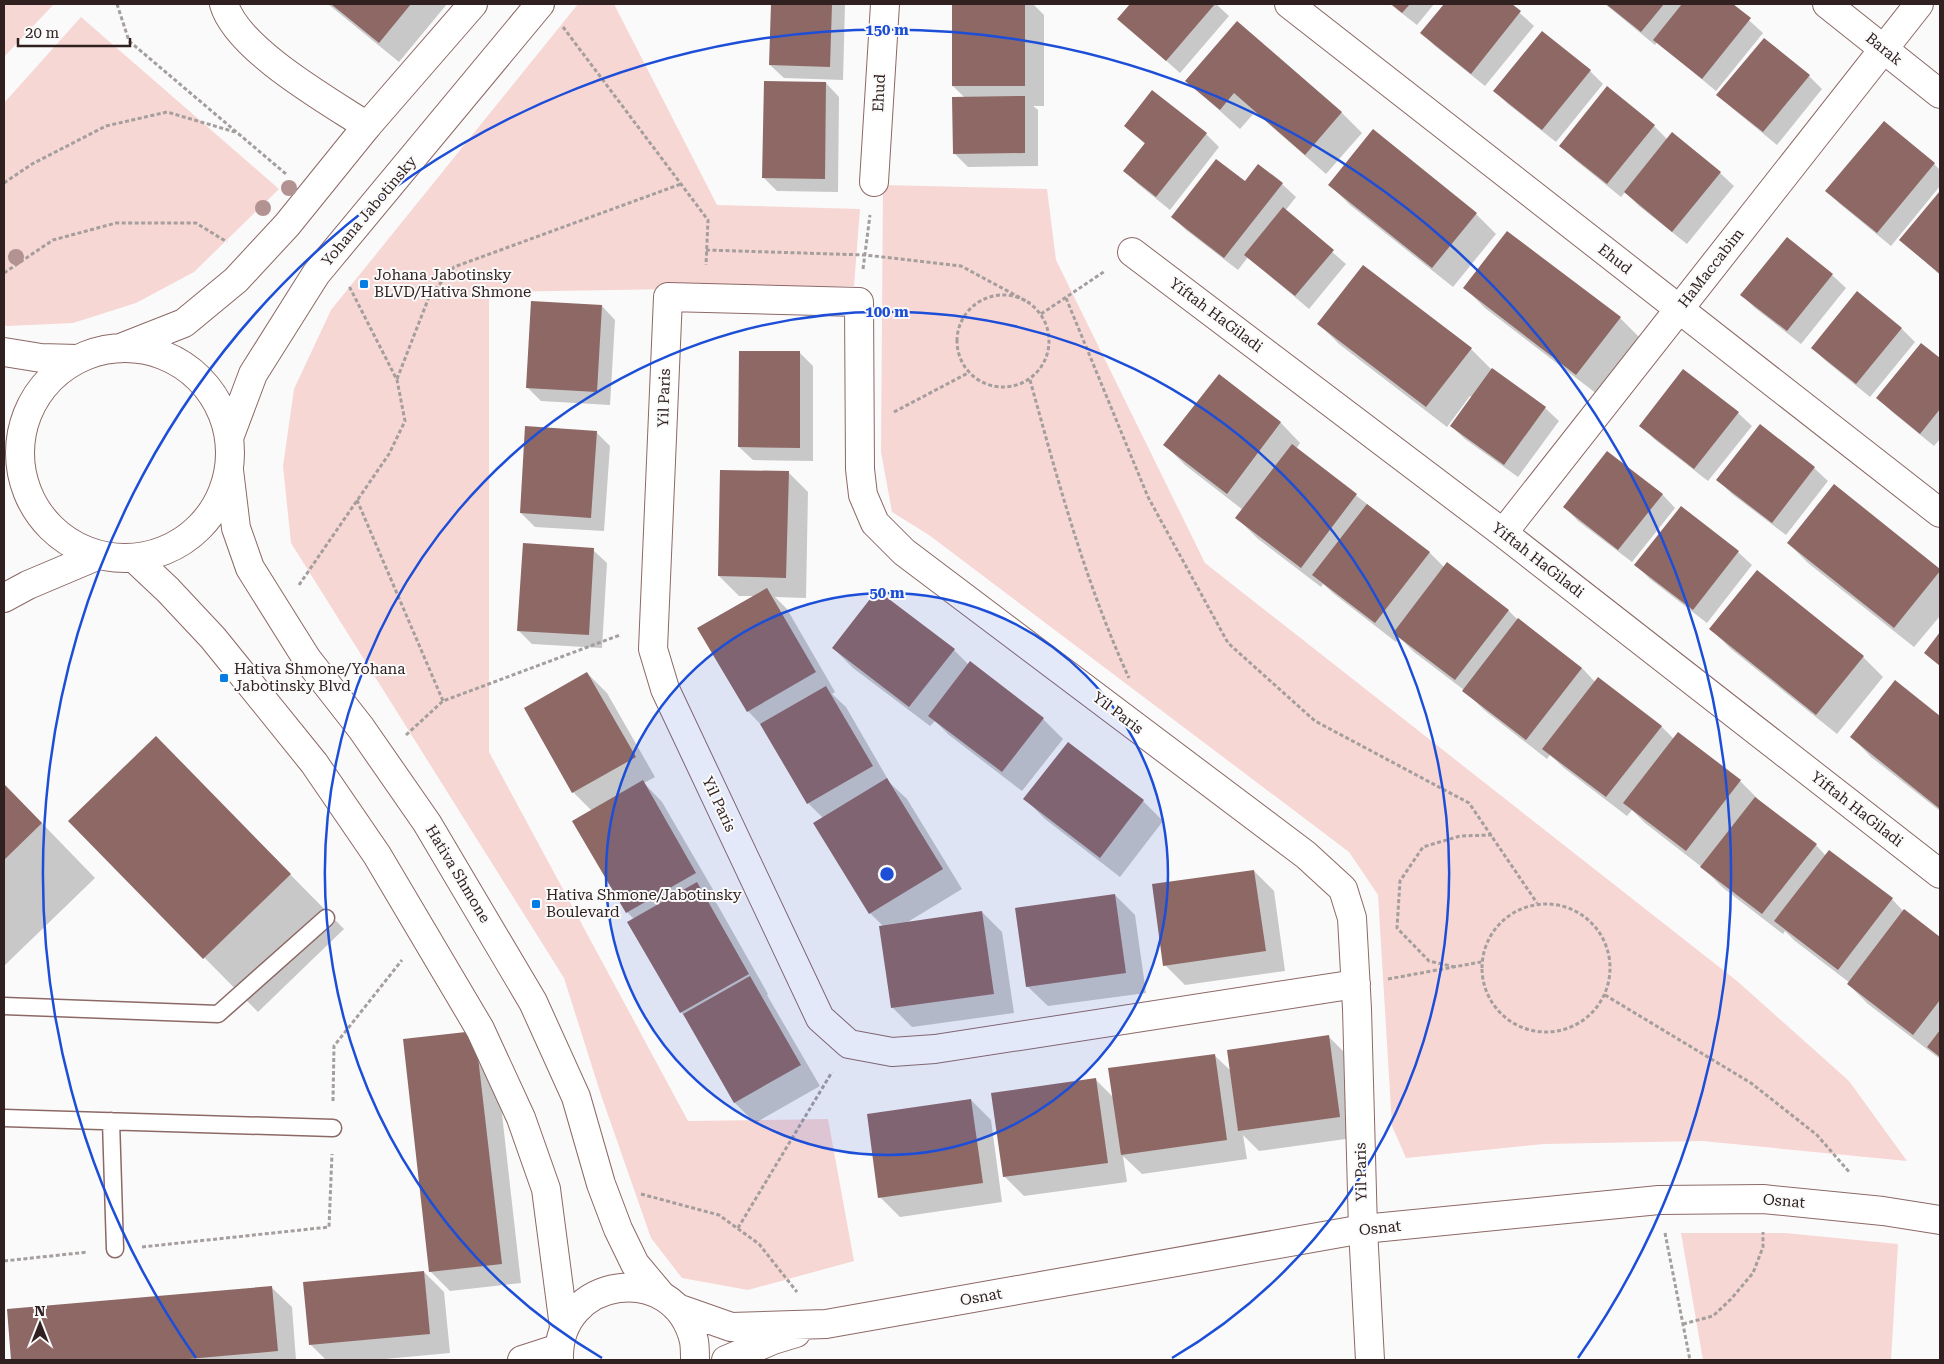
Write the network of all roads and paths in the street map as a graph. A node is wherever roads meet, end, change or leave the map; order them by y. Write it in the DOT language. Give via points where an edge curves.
graph roads {
  1 [pos="117,4"];
  2 [pos="224,4"];
  3 [pos="473,4"];
  4 [pos="885,4"];
  5 [pos="1289,4"];
  6 [pos="1827,4"];
  7 [pos="1919,4"];
  8 [pos="549,12"];
  9 [pos="1884,49"];
  10 [pos="1940,94"];
  11 [pos="367,126"];
  12 [pos="238,133"];
  13 [pos="874,182"];
  14 [pos="4,183"];
  15 [pos="681,184"];
  16 [pos="312,196"];
  17 [pos="706,250"];
  18 [pos="1132,252"];
  19 [pos="333,255"];
  20 [pos="865,255"];
  21 [pos="255,260"];
  22 [pos="4,272"];
  23 [pos="704,298"];
  24 [pos="1066,298"];
  25 [pos="859,302"];
  26 [pos="1030,303"];
  27 [pos="1679,309"];
  28 [pos="1041,314"];
  29 [pos="120,348"];
  30 [pos="4,352"];
  31 [pos="77,359"];
  32 [pos="968,372"];
  33 [pos="397,380"];
  34 [pos="1030,380"];
  35 [pos="4,415"];
  36 [pos="860,429"];
  37 [pos="20,437"];
  38 [pos="229,438"];
  39 [pos="20,467"];
  40 [pos="229,470"];
  41 [pos="4,488"];
  42 [pos="357,500"];
  43 [pos="1940,513"];
  44 [pos="1503,533"];
  45 [pos="99,555"];
  46 [pos="134,558"];
  47 [pos="4,598"];
  48 [pos="279,614"];
  49 [pos="654,621"];
  50 [pos="1131,684"];
  51 [pos="443,701"];
  52 [pos="381,757"];
  53 [pos="1492,835"];
  54 [pos="1940,874"];
  55 [pos="1538,903"];
  56 [pos="326,918"];
  57 [pos="424,932"];
  58 [pos="1481,962"];
  59 [pos="1455,968"];
  60 [pos="1356,984"];
  61 [pos="1605,995"];
  62 [pos="4,1006"];
  63 [pos="849,1044"];
  64 [pos="4,1118"];
  65 [pos="111,1121"];
  66 [pos="333,1128"];
  67 [pos="601,1184"];
  68 [pos="1763,1199"];
  69 [pos="1659,1200"];
  70 [pos="1882,1211"];
  71 [pos="1940,1220"];
  72 [pos="738,1228"];
  73 [pos="1363,1229"];
  74 [pos="116,1249"];
  75 [pos="4,1261"];
  76 [pos="669,1302"];
  77 [pos="826,1324"];
  78 [pos="1683,1324"];
  79 [pos="561,1345"];
  80 [pos="522,1360"];
  81 [pos="695,1360"];
  82 [pos="726,1360"];
  83 [pos="1370,1360"];
  84 [pos="1690,1360"];
  1 -- 12 [label="path" via="129,41"];
  2 -- 11 [label="street" via="226,12 249,43"];
  3 -- 11 [label="street"];
  4 -- 13 [label="street, Ehud"];
  5 -- 27 [label="street, Ehud"];
  6 -- 9 [label="street, Barak"];
  7 -- 9 [label="street, HaMaccabim"];
  8 -- 15 [label="path"];
  8 -- 19 [label="street, Yohana Jabotinsky"];
  9 -- 10 [label="street, Barak"];
  9 -- 27 [label="street, HaMaccabim"];
  11 -- 16 [label="street"];
  12 -- 14 [label="path" via="167,112 106,126 32,164"];
  12 -- 16 [label="path"];
  13 -- 20 [label="path"];
  15 -- 17 [label="path" via="708,220"];
  15 -- 33 [label="path" via="454,266 429,297"];
  16 -- 21 [label="street"];
  17 -- 20 [label="path"];
  17 -- 23 [label="path"];
  18 -- 24 [label="path"];
  18 -- 44 [label="street, Yiftah HaGiladi"];
  19 -- 33 [label="path"];
  19 -- 38 [label="street, Yohana Jabotinsky" via="316,274 253,374"];
  20 -- 25 [label="path"];
  20 -- 26 [label="path" via="961,266"];
  21 -- 22 [label="path" via="196,223 116,223 53,240"];
  21 -- 29 [label="street" via="184,323"];
  23 -- 25 [label="street, Yil Paris"];
  23 -- 49 [label="street, Yil Paris" via="668,297"];
  24 -- 28 [label="path"];
  24 -- 53 [label="path" via="1148,497 1228,643 1315,720 1469,804"];
  25 -- 36 [label="street, Yil Paris"];
  26 -- 28 [label="path"];
  26 -- 32 [label="path" via="1008,295 992,296 976,303 965,314 956,343"];
  27 -- 43 [label="street, Ehud"];
  27 -- 44 [label="street, HaMaccabim"];
  28 -- 34 [label="path" via="1049,329 1050,345 1042,368"];
  29 -- 31 [label="street" via="98,351"];
  29 -- 38 [label="street" via="151,351 179,363 203,382 220,409"];
  30 -- 31 [label="street"];
  31 -- 37 [label="street" via="50,379 30,406"];
  32 -- 34 [label="path" via="981,382 999,388"];
  32 -- 36 [label="path"];
  33 -- 42 [label="path" via="405,421 389,454"];
  34 -- 50 [label="path" via="1073,532 1108,632"];
  35 -- 37 [label="street"];
  36 -- 60 [label="street, Yil Paris" via="863,495 875,524 904,552 1306,855 1343,889 1352,918"];
  37 -- 39 [label="street"];
  38 -- 40 [label="street"];
  39 -- 41 [label="street"];
  39 -- 45 [label="street" via="29,497 46,524 70,543"];
  40 -- 46 [label="street" via="217,503 196,530 167,549"];
  40 -- 48 [label="street, Hativa Shmone" via="236,528 250,568"];
  42 -- 48 [label="path"];
  42 -- 51 [label="path"];
  44 -- 54 [label="street, Yiftah HaGiladi"];
  45 -- 46 [label="street"];
  45 -- 47 [label="street"];
  46 -- 57 [label="street" via="213,638 314,763 377,855"];
  48 -- 52 [label="street, Hativa Shmone" via="307,659"];
  49 -- 51 [label="path"];
  49 -- 63 [label="street, Yil Paris" via="653,649 665,689 820,1018"];
  51 -- 52 [label="path"];
  52 -- 67 [label="street, Hativa Shmone" via="427,823 533,1002 576,1097"];
  53 -- 55 [label="path"];
  53 -- 59 [label="path" via="1460,836 1423,847 1400,881 1397,928 1429,961"];
  55 -- 58 [label="path" via="1517,909 1499,923 1486,941"];
  55 -- 61 [label="path" via="1560,904 1581,913 1598,928 1608,948 1610,973"];
  56 -- 62 [label="lane" via="218,1014"];
  57 -- 66 [label="path" via="334,1046"];
  57 -- 79 [label="street" via="480,1029 520,1118 546,1190"];
  58 -- 59 [label="path"];
  58 -- 61 [label="path" via="1483,985 1492,1006 1520,1027 1542,1032 1573,1026 1592,1014"];
  59 -- 60 [label="path"];
  60 -- 63 [label="street" via="935,1049 892,1052"];
  60 -- 73 [label="street, Yil Paris"];
  61 -- 70 [label="path" via="1751,1084 1817,1135"];
  63 -- 72 [label="path"];
  64 -- 65 [label="lane"];
  65 -- 66 [label="lane"];
  65 -- 74 [label="lane"];
  66 -- 74 [label="path" via="329,1227"];
  67 -- 72 [label="path" via="719,1215"];
  67 -- 76 [label="street, Hativa Shmone" via="635,1264"];
  68 -- 69 [label="street, Osnat"];
  68 -- 70 [label="street, Osnat"];
  68 -- 78 [label="path" via="1763,1247 1753,1273 1713,1316"];
  69 -- 73 [label="street, Osnat"];
  69 -- 78 [label="path"];
  70 -- 71 [label="street, Osnat"];
  72 -- 77 [label="path" via="760,1244 790,1285"];
  73 -- 77 [label="street, Osnat"];
  73 -- 83 [label="street, Yil Paris"];
  74 -- 75 [label="path"];
  76 -- 77 [label="street, Osnat" via="731,1327"];
  76 -- 79 [label="street, Osnat" via="643,1289 605,1290 574,1311"];
  76 -- 81 [label="street, Hativa Shmone" via="688,1324"];
  77 -- 82 [label="street, Osnat" via="773,1340"];
  78 -- 84 [label="path"];
  79 -- 80 [label="street"];
}
